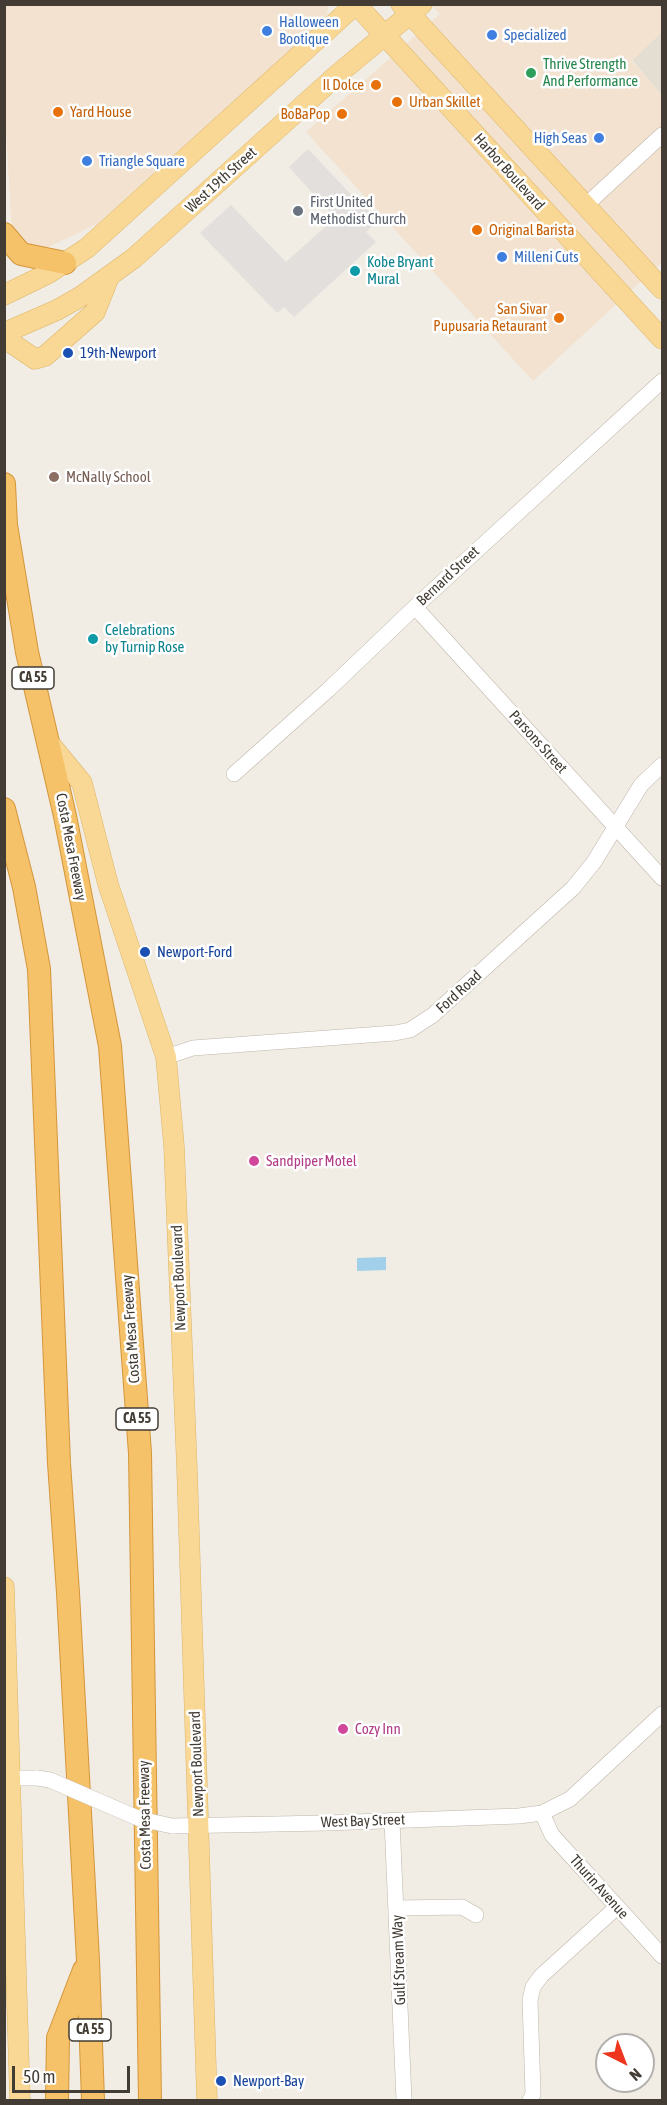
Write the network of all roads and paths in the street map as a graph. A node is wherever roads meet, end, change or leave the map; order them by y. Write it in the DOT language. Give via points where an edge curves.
graph roads {
  1 [pos="356,5"];
  2 [pos="411,8"];
  3 [pos="385,36"];
  4 [pos="663,135"];
  5 [pos="586,205"];
  6 [pos="4,234"];
  7 [pos="65,263"];
  8 [pos="109,277"];
  9 [pos="663,288"];
  10 [pos="4,295"];
  11 [pos="4,333"];
  12 [pos="4,338"];
  13 [pos="663,339"];
  14 [pos="663,381"];
  15 [pos="4,484"];
  16 [pos="415,607"];
  17 [pos="50,744"];
  18 [pos="663,765"];
  19 [pos="234,774"];
  20 [pos="4,809"];
  21 [pos="615,826"];
  22 [pos="663,878"];
  23 [pos="166,1057"];
  24 [pos="4,1587"];
  25 [pos="663,1714"];
  26 [pos="7,1778"];
  27 [pos="542,1813"];
  28 [pos="393,1820"];
  29 [pos="200,1827"];
  30 [pos="617,1907"];
  31 [pos="397,1908"];
  32 [pos="476,1915"];
  33 [pos="663,1956"];
  34 [pos="88,1960"];
  35 [pos="20,2100"];
  36 [pos="57,2100"];
  37 [pos="93,2100"];
  38 [pos="150,2100"];
  39 [pos="207,2100"];
  40 [pos="404,2100"];
  41 [pos="530,2100"];
  1 -- 3 [label="main road, Harbor Boulevard"];
  1 -- 7 [label="main road" via="87,248"];
  2 -- 3 [label="main road, West 19th Street"];
  2 -- 5 [label="main road"];
  3 -- 8 [label="main road, West 19th Street"];
  3 -- 13 [label="main road, Harbor Boulevard"];
  4 -- 5 [label="street"];
  5 -- 9 [label="main road"];
  6 -- 7 [label="highway" via="21,254"];
  7 -- 10 [label="main road"];
  8 -- 11 [label="main road, West 19th Street" via="57,310"];
  8 -- 12 [label="main road" via="95,312 45,356 35,359"];
  14 -- 16 [label="street, Bernard Street"];
  15 -- 17 [label="highway, Newport Boulevard / CA 55" via="6,525 27,652"];
  16 -- 19 [label="street, Bernard Street"];
  16 -- 21 [label="street, Parsons Street"];
  17 -- 23 [label="main road, Newport Boulevard" via="82,783 108,884"];
  17 -- 38 [label="highway, Costa Mesa Freeway / CA 55" via="112,1069 140,1453"];
  18 -- 21 [label="street, Ford Road" via="641,785"];
  20 -- 34 [label="highway, CA 55" via="24,886 39,969 58,1452"];
  21 -- 22 [label="street, Parsons Street"];
  21 -- 23 [label="street, Ford Road" via="573,888 433,1015 410,1030 193,1048"];
  23 -- 29 [label="main road, Newport Boulevard" via="174,1146"];
  24 -- 26 [label="main road"];
  25 -- 27 [label="street, West Bay Street" via="570,1799"];
  26 -- 29 [label="street, West Bay Street, bridge" via="50,1780 140,1819"];
  26 -- 35 [label="main road"];
  27 -- 28 [label="street, West Bay Street"];
  27 -- 30 [label="street, Thurin Avenue" via="552,1835"];
  28 -- 29 [label="street, West Bay Street"];
  28 -- 31 [label="street, Gulf Stream Way"];
  29 -- 39 [label="main road, Newport Boulevard"];
  30 -- 33 [label="street, Thurin Avenue"];
  30 -- 41 [label="street" via="533,1987"];
  31 -- 32 [label="street" via="462,1906"];
  31 -- 40 [label="street, Gulf Stream Way"];
  34 -- 36 [label="highway" via="58,2038"];
  34 -- 37 [label="highway, CA 55"];
}
